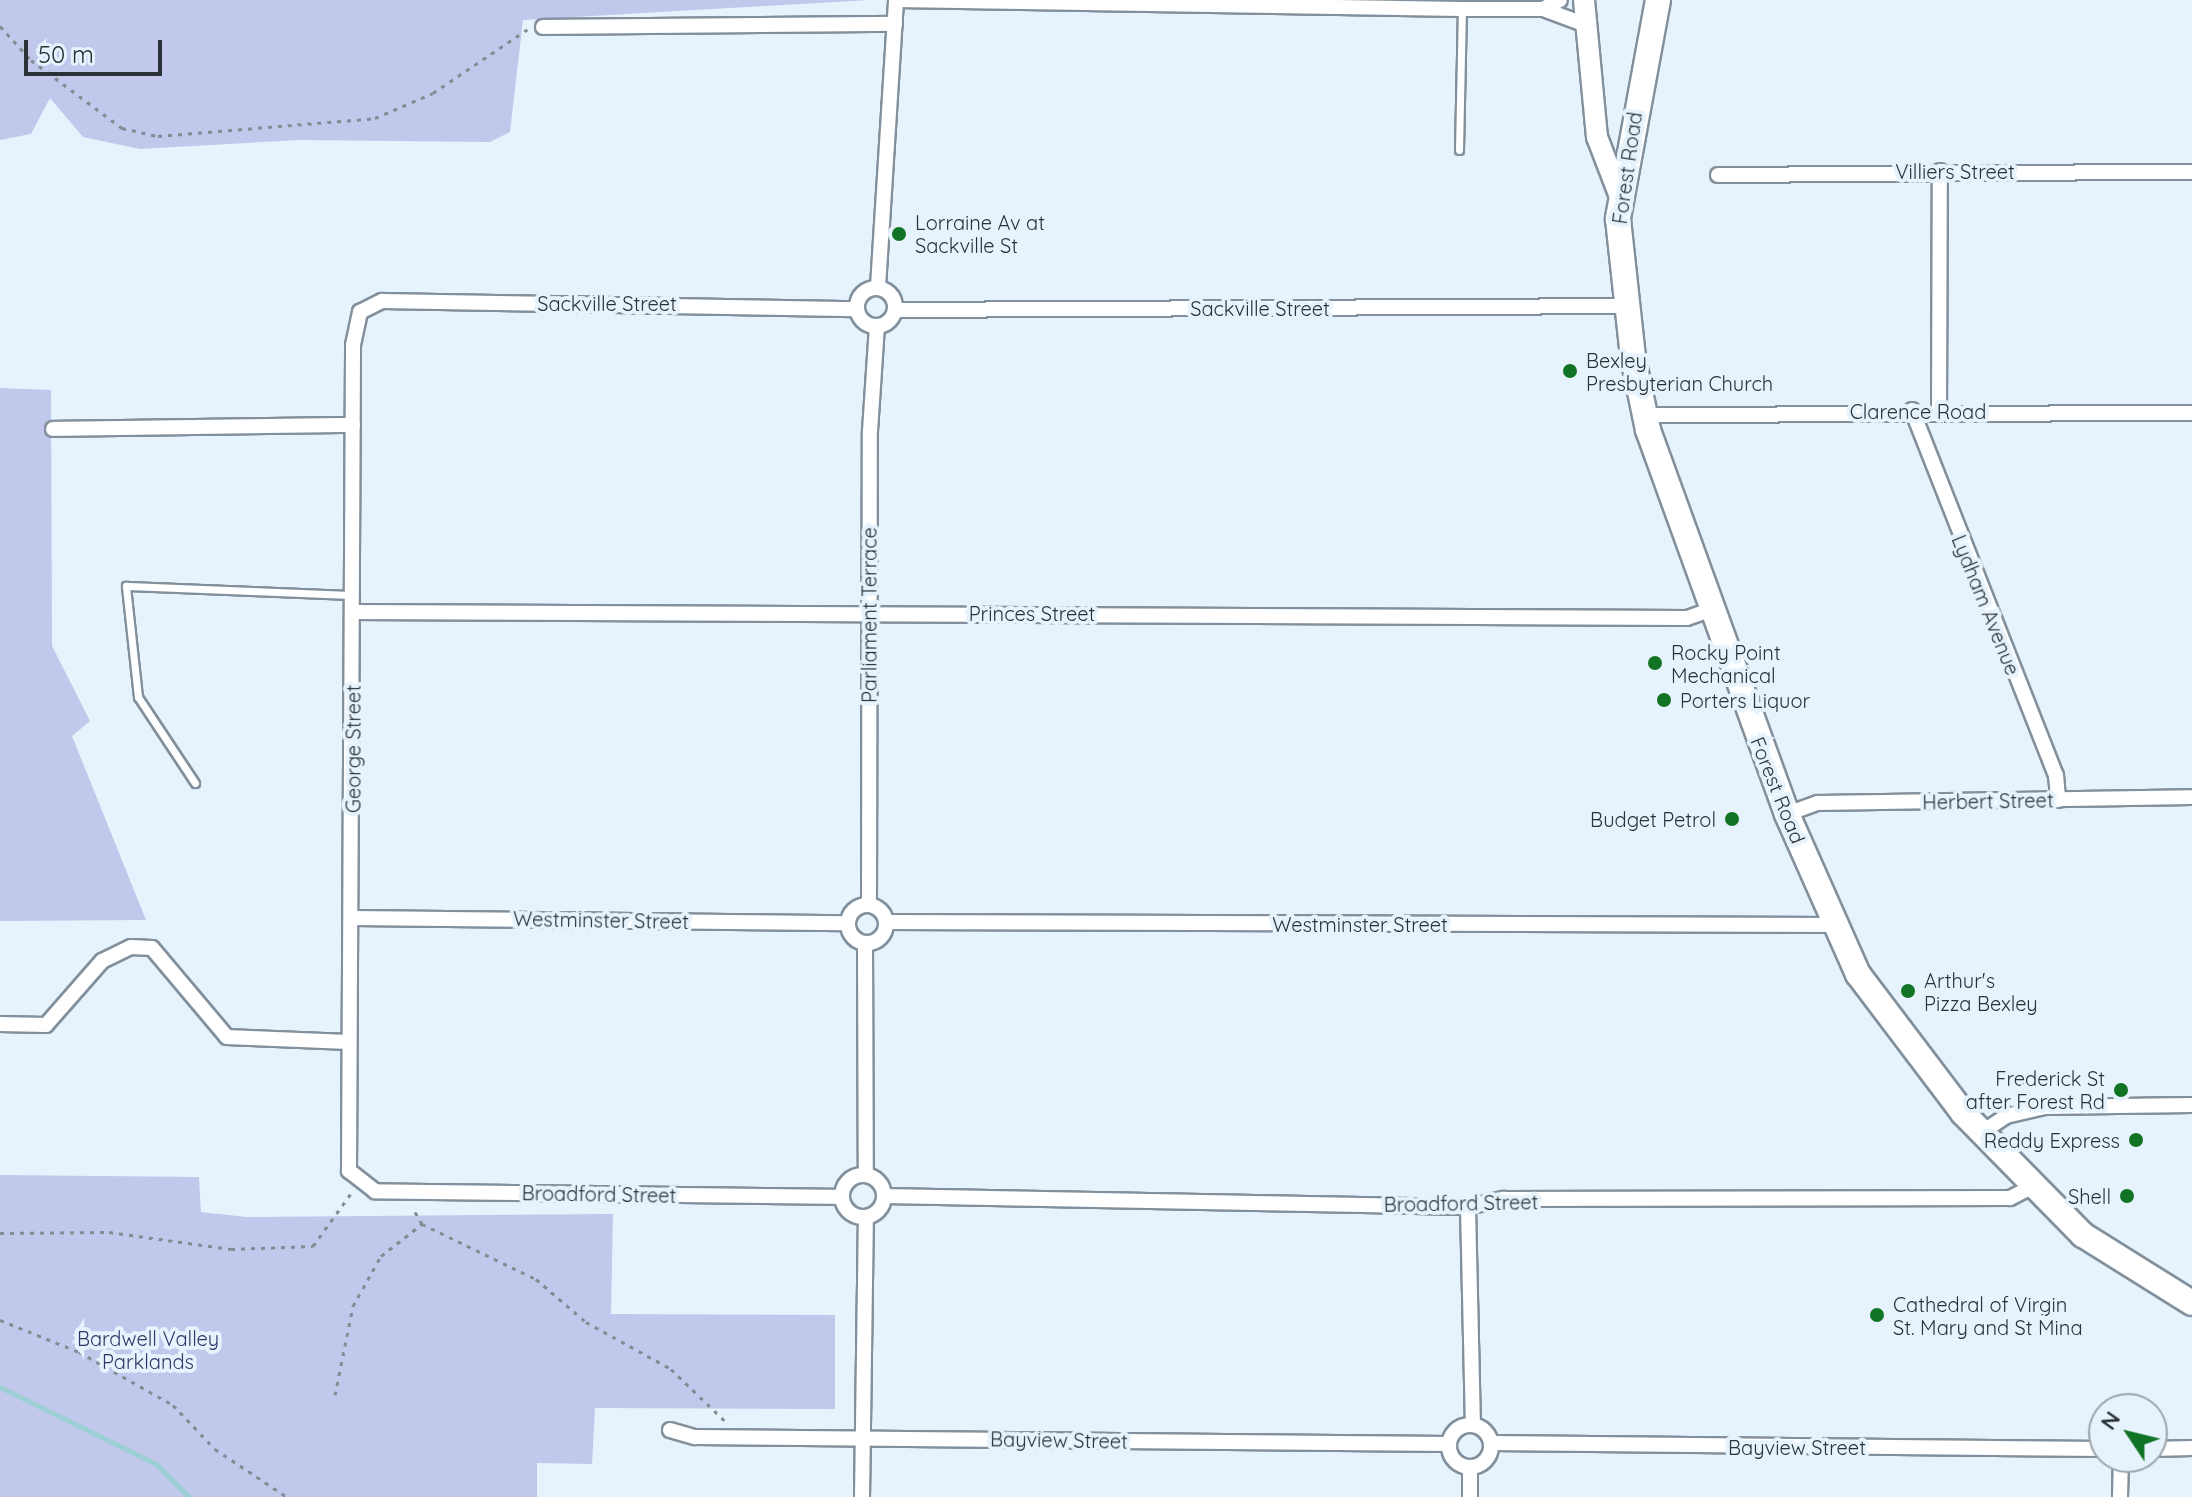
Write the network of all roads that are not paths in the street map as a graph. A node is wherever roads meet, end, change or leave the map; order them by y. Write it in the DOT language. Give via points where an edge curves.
graph roads {
  1 [pos="896,0"];
  2 [pos="1560,0"];
  3 [pos="1584,0"];
  4 [pos="1658,0"];
  5 [pos="1422,4"];
  6 [pos="1462,9"];
  7 [pos="1543,9"];
  8 [pos="1581,23"];
  9 [pos="895,24"];
  10 [pos="543,27"];
  11 [pos="1459,150"];
  12 [pos="1940,171"];
  13 [pos="2192,172"];
  14 [pos="1718,175"];
  15 [pos="1620,197"];
  16 [pos="878,287"];
  17 [pos="1625,306"];
  18 [pos="857,309"];
  19 [pos="895,310"];
  20 [pos="360,312"];
  21 [pos="877,326"];
  22 [pos="1912,410"];
  23 [pos="1939,411"];
  24 [pos="2192,413"];
  25 [pos="1644,415"];
  26 [pos="353,425"];
  27 [pos="53,429"];
  28 [pos="353,595"];
  29 [pos="1710,610"];
  30 [pos="353,612"];
  31 [pos="869,612"];
  32 [pos="195,783"];
  33 [pos="2192,797"];
  34 [pos="2058,800"];
  35 [pos="1787,814"];
  36 [pos="869,905"];
  37 [pos="353,918"];
  38 [pos="886,922"];
  39 [pos="848,923"];
  40 [pos="1835,925"];
  41 [pos="865,943"];
  42 [pos="0,1024"];
  43 [pos="348,1042"];
  44 [pos="2192,1105"];
  45 [pos="1981,1133"];
  46 [pos="866,1174"];
  47 [pos="359,1184"];
  48 [pos="2034,1186"];
  49 [pos="884,1196"];
  50 [pos="841,1197"];
  51 [pos="1468,1207"];
  52 [pos="866,1217"];
  53 [pos="2192,1303"];
  54 [pos="1473,1425"];
  55 [pos="670,1430"];
  56 [pos="863,1438"];
  57 [pos="1491,1443"];
  58 [pos="1449,1444"];
  59 [pos="2192,1448"];
  60 [pos="2088,1449"];
  61 [pos="2168,1449"];
  62 [pos="1470,1467"];
  63 [pos="2121,1473"];
  64 [pos="1470,1495"];
  65 [pos="862,1497"];
  66 [pos="2120,1497"];
  1 -- 5 [label="street"];
  1 -- 9 [label="street"];
  2 -- 7 [label="street"];
  3 -- 8 [label="street"];
  4 -- 15 [label="main road, Forest Road"];
  5 -- 6 [label="street"];
  6 -- 7 [label="street"];
  6 -- 11 [label="lane"];
  7 -- 8 [label="street"];
  8 -- 15 [label="street" via="1597,137"];
  9 -- 10 [label="street"];
  9 -- 16 [label="street"];
  12 -- 13 [label="street, Villiers Street"];
  12 -- 14 [label="street, Villiers Street"];
  12 -- 23 [label="street"];
  15 -- 17 [label="main road, Forest Road"];
  16 -- 18 [label="street" via="862,293"];
  16 -- 19 [label="street" via="893,298"];
  17 -- 19 [label="street, Sackville Street"];
  17 -- 25 [label="main road, Forest Road"];
  18 -- 20 [label="street, Sackville Street" via="382,301"];
  18 -- 21 [label="street"];
  19 -- 21 [label="street"];
  20 -- 26 [label="street, George Street"];
  21 -- 31 [label="street, Parliament Terrace"];
  22 -- 23 [label="street, Clarence Road"];
  22 -- 25 [label="street, Clarence Road"];
  22 -- 34 [label="street, Lydham Avenue" via="2056,775"];
  23 -- 24 [label="street, Clarence Road"];
  25 -- 29 [label="main road, Forest Road"];
  26 -- 27 [label="street"];
  26 -- 28 [label="street, George Street"];
  28 -- 30 [label="street, George Street"];
  28 -- 32 [label="lane" via="126,586 138,697"];
  29 -- 31 [label="street, Princes Street" via="1687,618"];
  29 -- 35 [label="main road, Forest Road"];
  30 -- 31 [label="street, Princes Street"];
  30 -- 37 [label="street, George Street"];
  31 -- 36 [label="street, Parliament Terrace"];
  33 -- 34 [label="street, Herbert Street"];
  34 -- 35 [label="street, Herbert Street" via="1818,803"];
  35 -- 40 [label="main road, Forest Road"];
  36 -- 38 [label="street"];
  36 -- 39 [label="street"];
  37 -- 39 [label="street, Westminster Street"];
  37 -- 43 [label="street, George Street"];
  38 -- 40 [label="street, Westminster Street"];
  38 -- 41 [label="street" via="882,935"];
  39 -- 41 [label="street"];
  40 -- 45 [label="main road, Forest Road" via="1869,989"];
  41 -- 46 [label="street"];
  42 -- 43 [label="street" via="46,1025 102,961 131,947 152,948 227,1037"];
  43 -- 47 [label="street, George Street" via="347,1152"];
  44 -- 45 [label="street" via="2032,1108"];
  45 -- 48 [label="main road, Forest Road"];
  46 -- 49 [label="street"];
  46 -- 50 [label="street" via="847,1181"];
  47 -- 50 [label="street, Broadford Street" via="404,1191"];
  48 -- 51 [label="street, Broadford Street" via="2010,1198 1504,1199"];
  48 -- 53 [label="main road, Forest Road" via="2096,1246"];
  49 -- 51 [label="street, Broadford Street"];
  49 -- 52 [label="street"];
  50 -- 52 [label="street" via="849,1212"];
  51 -- 54 [label="street"];
  52 -- 56 [label="street"];
  54 -- 57 [label="street"];
  54 -- 58 [label="street" via="1456,1429"];
  55 -- 56 [label="street, Bayview Street" via="730,1437"];
  56 -- 58 [label="street, Bayview Street"];
  56 -- 65 [label="street"];
  57 -- 60 [label="street, Bayview Street"];
  57 -- 62 [label="street" via="1487,1458"];
  58 -- 62 [label="street" via="1456,1462"];
  59 -- 61 [label="street"];
  62 -- 64 [label="street"];
  63 -- 66 [label="street"];
}
